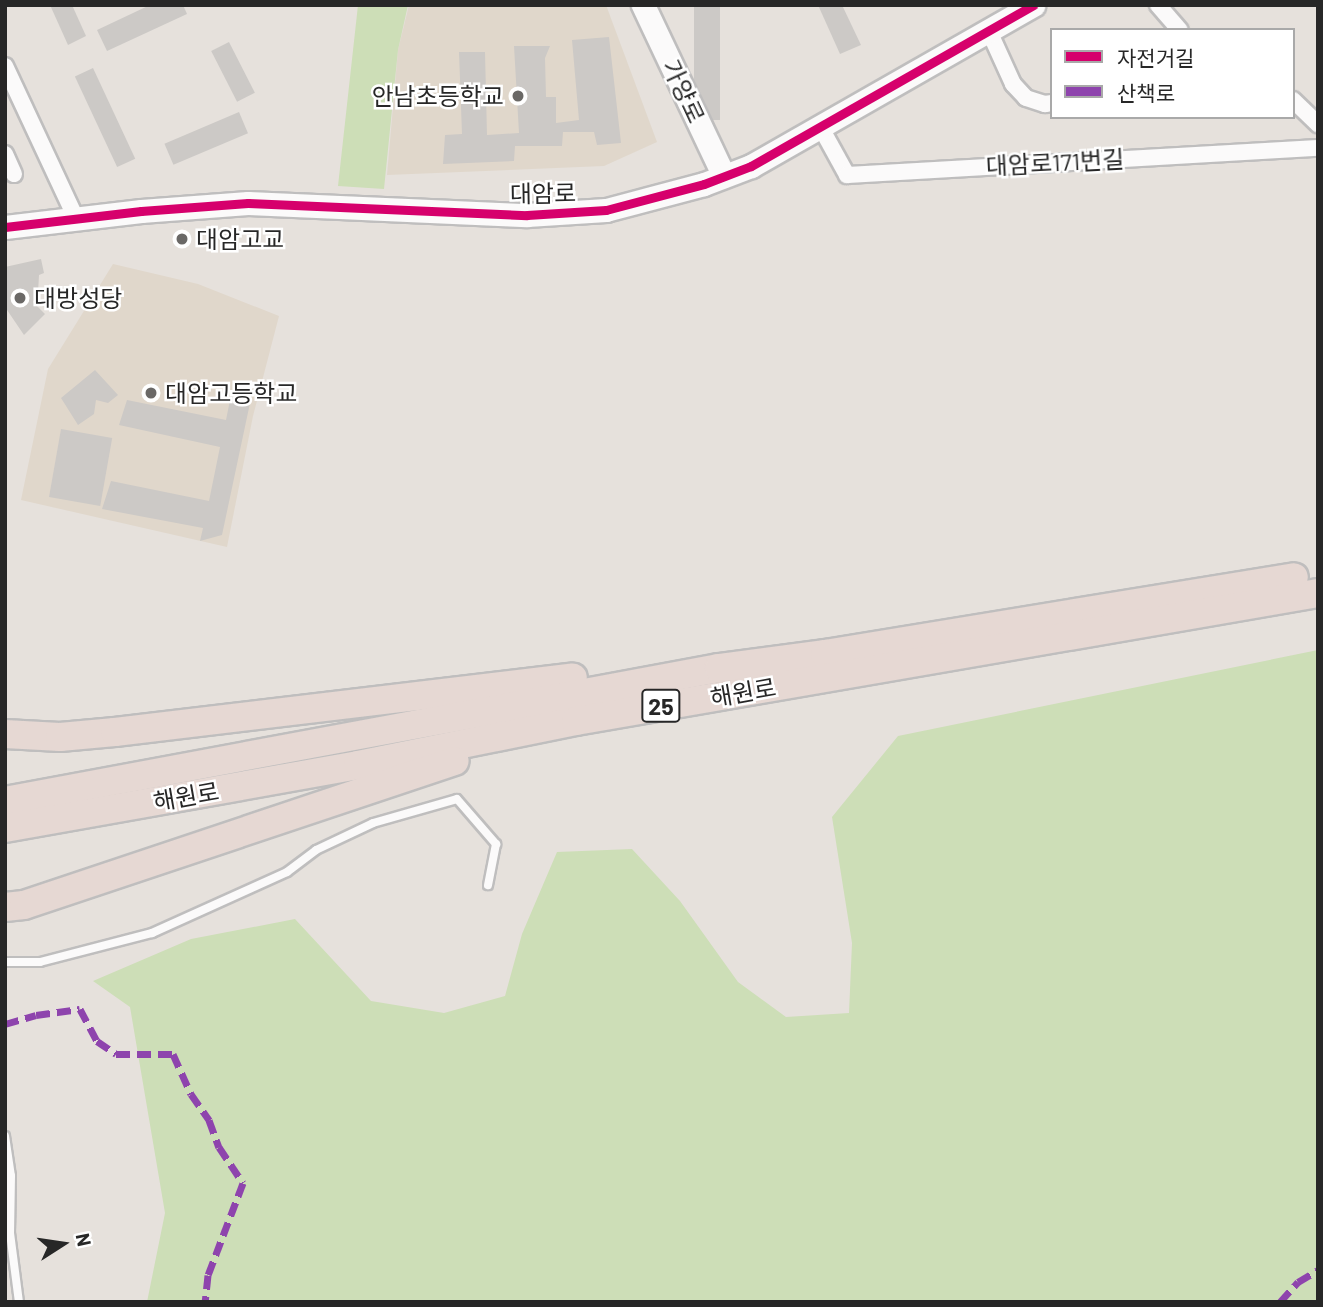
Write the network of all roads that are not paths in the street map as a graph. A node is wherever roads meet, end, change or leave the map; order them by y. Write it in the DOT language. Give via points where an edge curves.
graph roads {
  1 [pos="643,5"];
  2 [pos="1034,5"];
  3 [pos="1158,5"];
  4 [pos="1178,28"];
  5 [pos="989,31"];
  6 [pos="5,66"];
  7 [pos="12,98"];
  8 [pos="1295,102"];
  9 [pos="1050,103"];
  10 [pos="1318,124"];
  11 [pos="820,126"];
  12 [pos="1318,148"];
  13 [pos="5,154"];
  14 [pos="14,174"];
  15 [pos="724,176"];
  16 [pos="76,218"];
  17 [pos="5,227"];
  18 [pos="1318,574"];
  19 [pos="1318,593"];
  20 [pos="719,668"];
  21 [pos="576,721"];
  22 [pos="5,734"];
  23 [pos="5,801"];
  24 [pos="5,828"];
  25 [pos="488,885"];
  26 [pos="5,907"];
  27 [pos="5,962"];
  28 [pos="5,1136"];
  29 [pos="19,1302"];
  1 -- 15 [label="street, 가양로"];
  2 -- 5 [label="street, 대암로"];
  3 -- 4 [label="street"];
  5 -- 9 [label="street" via="1013,84 1026,98"];
  5 -- 11 [label="street, 대암로"];
  6 -- 7 [label="street"];
  7 -- 16 [label="street"];
  8 -- 10 [label="street"];
  11 -- 12 [label="street, 대암로171번길" via="847,175"];
  11 -- 15 [label="street, 대암로" via="751,166"];
  13 -- 14 [label="street"];
  15 -- 16 [label="street, 대암로" via="606,210 527,215 248,203"];
  16 -- 17 [label="street, 대암로"];
  18 -- 20 [label="highway, 해원로 / 25"];
  19 -- 21 [label="highway, 해원로 / 25"];
  20 -- 22 [label="highway" via="597,674 115,732 60,737"];
  20 -- 23 [label="highway, 해원로 / 25"];
  21 -- 24 [label="highway, 해원로 / 25"];
  21 -- 26 [label="highway" via="24,905"];
  25 -- 27 [label="lane" via="496,844 457,799 373,823 316,850 287,872 152,933 40,962"];
  28 -- 29 [label="lane"];
}
